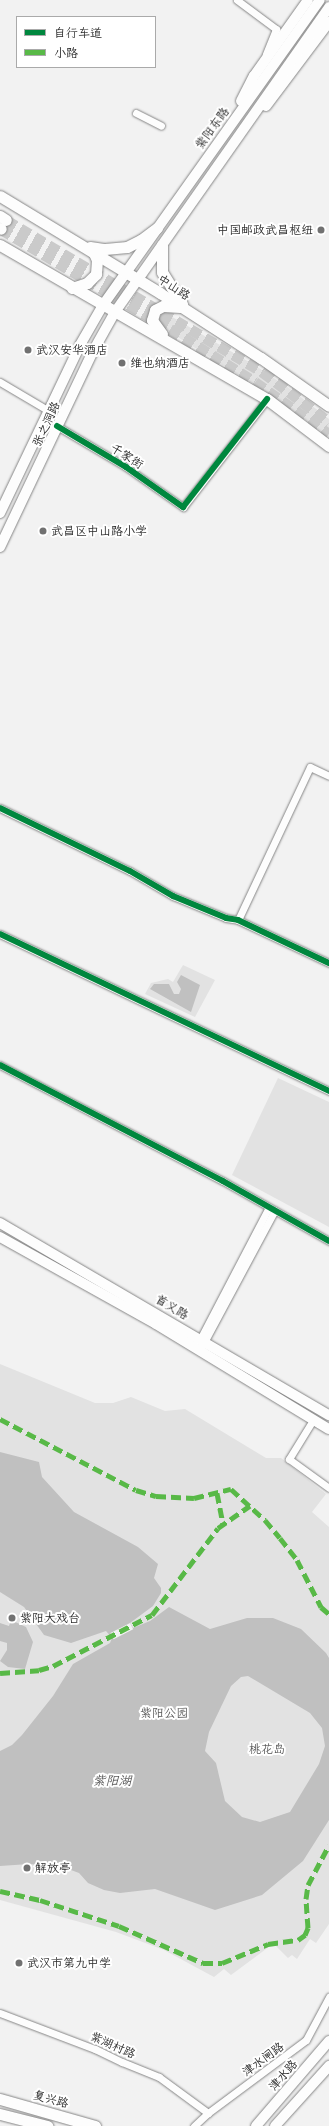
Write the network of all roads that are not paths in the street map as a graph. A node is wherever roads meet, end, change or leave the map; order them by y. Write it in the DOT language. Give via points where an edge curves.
graph roads {
  1 [pos="237,0"];
  2 [pos="308,0"];
  3 [pos="320,0"];
  4 [pos="329,7"];
  5 [pos="329,22"];
  6 [pos="261,66"];
  7 [pos="136,113"];
  8 [pos="161,126"];
  9 [pos="223,135"];
  10 [pos="235,142"];
  11 [pos="0,196"];
  12 [pos="156,228"];
  13 [pos="0,245"];
  14 [pos="162,245"];
  15 [pos="88,248"];
  16 [pos="125,271"];
  17 [pos="137,279"];
  18 [pos="72,288"];
  19 [pos="103,305"];
  20 [pos="184,309"];
  21 [pos="116,312"];
  22 [pos="168,340"];
  23 [pos="0,382"];
  24 [pos="267,399"];
  25 [pos="329,406"];
  26 [pos="49,411"];
  27 [pos="57,426"];
  28 [pos="329,446"];
  29 [pos="0,513"];
  30 [pos="0,547"];
  31 [pos="329,776"];
  32 [pos="0,808"];
  33 [pos="238,920"];
  34 [pos="0,934"];
  35 [pos="329,963"];
  36 [pos="0,1065"];
  37 [pos="329,1091"];
  38 [pos="272,1209"];
  39 [pos="0,1223"];
  40 [pos="0,1237"];
  41 [pos="329,1241"];
  42 [pos="200,1344"];
  43 [pos="329,1415"];
  44 [pos="313,1420"];
  45 [pos="329,1429"];
  46 [pos="329,1488"];
  47 [pos="329,1997"];
  48 [pos="0,2013"];
  49 [pos="329,2041"];
  50 [pos="329,2066"];
  51 [pos="0,2099"];
  52 [pos="208,2113"];
  53 [pos="0,2114"];
  54 [pos="47,2126"];
  55 [pos="95,2126"];
  56 [pos="194,2126"];
  57 [pos="256,2126"];
  58 [pos="276,2126"];
  1 -- 6 [label="street" via="276,29"];
  2 -- 6 [label="main road"];
  3 -- 9 [label="main road, 紫阳东路"];
  4 -- 10 [label="main road"];
  5 -- 10 [label="main road" via="278,93"];
  6 -- 9 [label="main road"];
  7 -- 8 [label="street"];
  9 -- 12 [label="main road, 紫阳东路"];
  10 -- 14 [label="main road"];
  11 -- 15 [label="main road, 中山路"];
  12 -- 15 [label="main road" via="127,247"];
  12 -- 16 [label="main road, 紫阳东路"];
  13 -- 18 [label="main road"];
  14 -- 17 [label="main road"];
  14 -- 20 [label="main road" via="162,272"];
  15 -- 16 [label="main road, 中山路"];
  15 -- 18 [label="main road" via="97,260 96,274 87,284"];
  16 -- 17 [label="main road, 中山路"];
  16 -- 19 [label="main road, 张之洞路"];
  17 -- 20 [label="main road, 中山路"];
  17 -- 21 [label="main road, 张之洞路"];
  18 -- 19 [label="main road"];
  19 -- 21 [label="main road"];
  19 -- 26 [label="main road, 张之洞路" via="80,345"];
  20 -- 22 [label="main road" via="163,306 152,315 153,325"];
  20 -- 25 [label="main road, 中山路" via="267,362"];
  21 -- 22 [label="main road"];
  21 -- 27 [label="main road, 张之洞路"];
  22 -- 24 [label="main road"];
  23 -- 26 [label="street"];
  24 -- 27 [label="street, 千家街" via="183,507 126,467"];
  24 -- 28 [label="main road"];
  26 -- 29 [label="main road, 张之洞路"];
  27 -- 30 [label="main road, 张之洞路"];
  31 -- 33 [label="street" via="310,767"];
  32 -- 33 [label="street" via="130,871 173,896 226,918"];
  33 -- 35 [label="street"];
  34 -- 37 [label="street"];
  36 -- 38 [label="street"];
  38 -- 41 [label="street"];
  38 -- 42 [label="street"];
  39 -- 42 [label="main road, 首义路"];
  40 -- 42 [label="main road, 首义路"];
  42 -- 43 [label="main road, 首义路"];
  42 -- 44 [label="main road, 首义路"];
  44 -- 45 [label="main road, 首义路"];
  44 -- 46 [label="street" via="289,1459"];
  47 -- 52 [label="street, 津水闸路" via="306,2040"];
  48 -- 52 [label="street, 紫湖村路" via="95,2049 159,2077"];
  49 -- 57 [label="main road, 津水路"];
  50 -- 58 [label="main road"];
  51 -- 55 [label="main road, 复兴路"];
  52 -- 56 [label="street, 津水闸路"];
  53 -- 54 [label="main road"];
}
